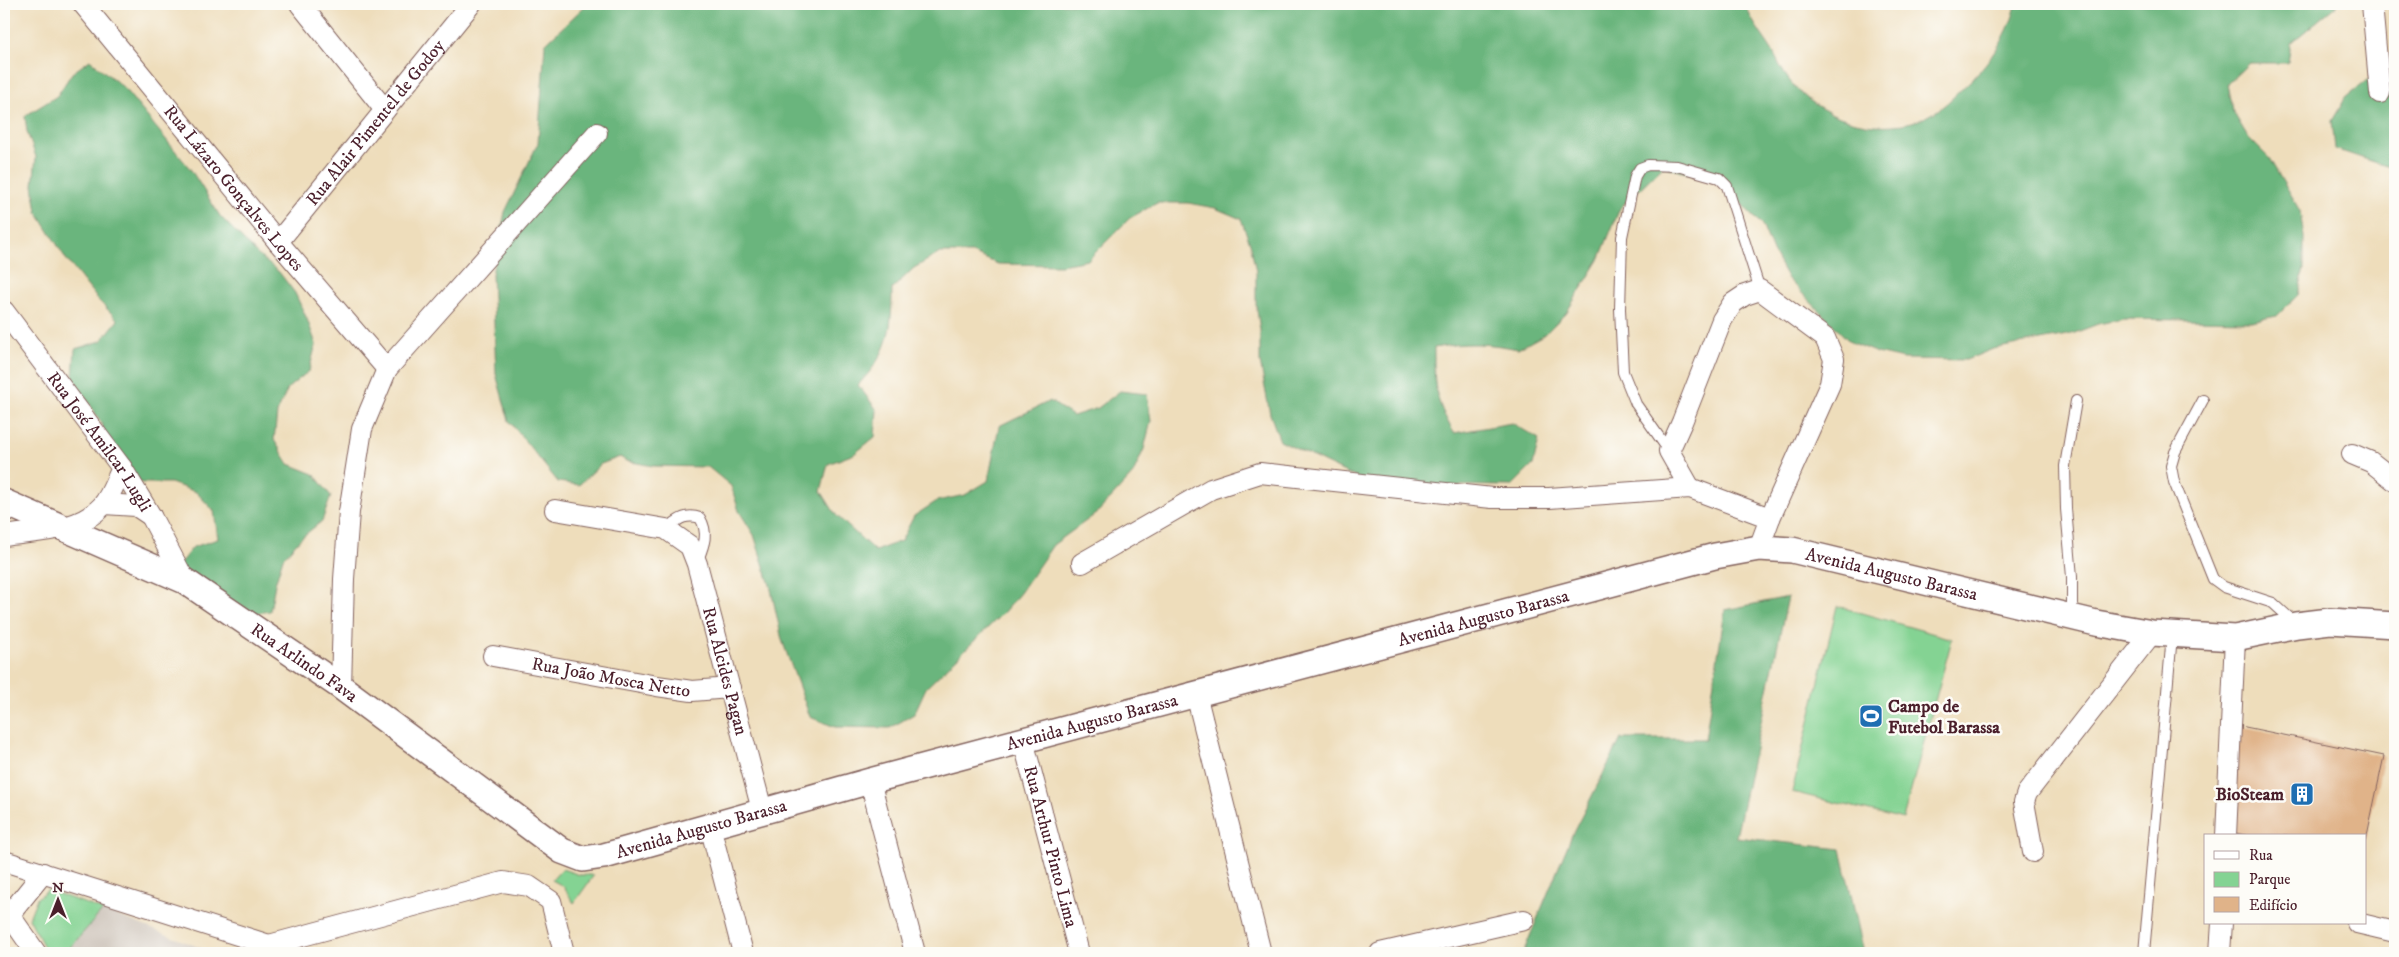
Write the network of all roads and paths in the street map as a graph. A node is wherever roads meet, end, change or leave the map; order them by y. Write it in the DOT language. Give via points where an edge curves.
graph roads {
  1 [pos="83,4"];
  2 [pos="300,4"];
  3 [pos="471,4"];
  4 [pos="2372,4"];
  5 [pos="2380,93"];
  6 [pos="385,110"];
  7 [pos="597,133"];
  8 [pos="278,242"];
  9 [pos="1760,290"];
  10 [pos="4,311"];
  11 [pos="387,369"];
  12 [pos="2203,400"];
  13 [pos="2076,401"];
  14 [pos="1669,451"];
  15 [pos="2352,454"];
  16 [pos="122,468"];
  17 [pos="2395,481"];
  18 [pos="1690,488"];
  19 [pos="4,502"];
  20 [pos="104,504"];
  21 [pos="555,510"];
  22 [pos="152,516"];
  23 [pos="1770,518"];
  24 [pos="62,527"];
  25 [pos="673,533"];
  26 [pos="4,536"];
  27 [pos="1759,548"];
  28 [pos="1082,563"];
  29 [pos="697,564"];
  30 [pos="185,581"];
  31 [pos="2072,617"];
  32 [pos="2297,625"];
  33 [pos="2395,625"];
  34 [pos="2162,634"];
  35 [pos="2235,638"];
  36 [pos="493,656"];
  37 [pos="341,688"];
  38 [pos="730,688"];
  39 [pos="1196,694"];
  40 [pos="1023,740"];
  41 [pos="870,781"];
  42 [pos="762,810"];
  43 [pos="710,826"];
  44 [pos="2226,834"];
  45 [pos="2033,852"];
  46 [pos="583,859"];
  47 [pos="4,861"];
  48 [pos="43,873"];
  49 [pos="7,911"];
  50 [pos="1524,920"];
  51 [pos="2222,924"];
  52 [pos="2361,924"];
  53 [pos="2395,932"];
  54 [pos="266,949"];
  55 [pos="36,953"];
  56 [pos="564,953"];
  57 [pos="743,953"];
  58 [pos="915,953"];
  59 [pos="1079,953"];
  60 [pos="1261,953"];
  61 [pos="1380,953"];
  62 [pos="2144,953"];
  63 [pos="2220,953"];
  1 -- 8 [label="street, Rua Lázaro Gonçalves Lopes"];
  2 -- 6 [label="street"];
  3 -- 6 [label="street, Rua Alair Pimentel de Godoy"];
  4 -- 5 [label="street"];
  6 -- 8 [label="street, Rua Alair Pimentel de Godoy"];
  7 -- 11 [label="street"];
  8 -- 11 [label="street, Rua Lázaro Gonçalves Lopes"];
  9 -- 14 [label="street" via="1733,303 1722,320"];
  9 -- 14 [label="lane" via="1727,186 1718,178 1676,166 1648,165 1640,168 1635,176 1622,237 1620,309 1623,372 1636,404"];
  9 -- 23 [label="street" via="1825,338 1834,360 1830,384"];
  10 -- 16 [label="street, Rua José Amilcar Lugli"];
  11 -- 37 [label="street" via="362,429 349,512"];
  12 -- 32 [label="lane" via="2175,452 2171,466 2174,482 2213,579 2224,587 2273,603"];
  13 -- 31 [label="lane" via="2065,466"];
  14 -- 18 [label="street"];
  15 -- 17 [label="street" via="2371,462"];
  16 -- 20 [label="street"];
  16 -- 22 [label="street, Rua José Amilcar Lugli"];
  18 -- 23 [label="street"];
  18 -- 28 [label="street" via="1549,498 1492,498 1260,473 1210,489"];
  19 -- 24 [label="street, Rua Arlindo Fava"];
  20 -- 22 [label="street" via="136,506"];
  20 -- 24 [label="street" via="93,515"];
  21 -- 25 [label="street"];
  22 -- 30 [label="street, Rua José Amilcar Lugli"];
  23 -- 27 [label="street"];
  24 -- 26 [label="street"];
  24 -- 30 [label="street, Rua Arlindo Fava"];
  25 -- 29 [label="street, Rua Alcides Pagan" via="690,546"];
  25 -- 29 [label="lane" via="681,518 690,515 700,518 706,535"];
  27 -- 31 [label="street, Avenida Augusto Barassa" via="1792,550"];
  27 -- 39 [label="street, Avenida Augusto Barassa" via="1715,556"];
  29 -- 38 [label="street, Rua Alcides Pagan"];
  30 -- 37 [label="street, Rua Arlindo Fava"];
  31 -- 34 [label="street, Avenida Augusto Barassa"];
  32 -- 33 [label="street, Avenida Augusto Barassa" via="2330,621"];
  32 -- 35 [label="street, Avenida Augusto Barassa"];
  34 -- 35 [label="street, Avenida Augusto Barassa"];
  34 -- 45 [label="street" via="2027,793 2024,802"];
  34 -- 62 [label="lane"];
  35 -- 44 [label="street"];
  36 -- 38 [label="street, Rua João Mosca Netto" via="692,691"];
  37 -- 46 [label="street, Rua Arlindo Fava" via="562,851"];
  38 -- 42 [label="street, Rua Alcides Pagan"];
  39 -- 40 [label="street, Avenida Augusto Barassa"];
  39 -- 60 [label="street"];
  40 -- 41 [label="street, Avenida Augusto Barassa"];
  40 -- 59 [label="street, Rua Arthur Pinto Lima"];
  41 -- 42 [label="street, Avenida Augusto Barassa"];
  41 -- 58 [label="street"];
  42 -- 43 [label="street, Avenida Augusto Barassa"];
  43 -- 46 [label="street, Avenida Augusto Barassa"];
  43 -- 57 [label="street"];
  47 -- 48 [label="street"];
  48 -- 49 [label="street"];
  48 -- 54 [label="street"];
  49 -- 55 [label="street"];
  50 -- 61 [label="street"];
  51 -- 63 [label="street"];
  52 -- 53 [label="street"];
  54 -- 56 [label="street" via="503,882 529,886 551,901"];
}
